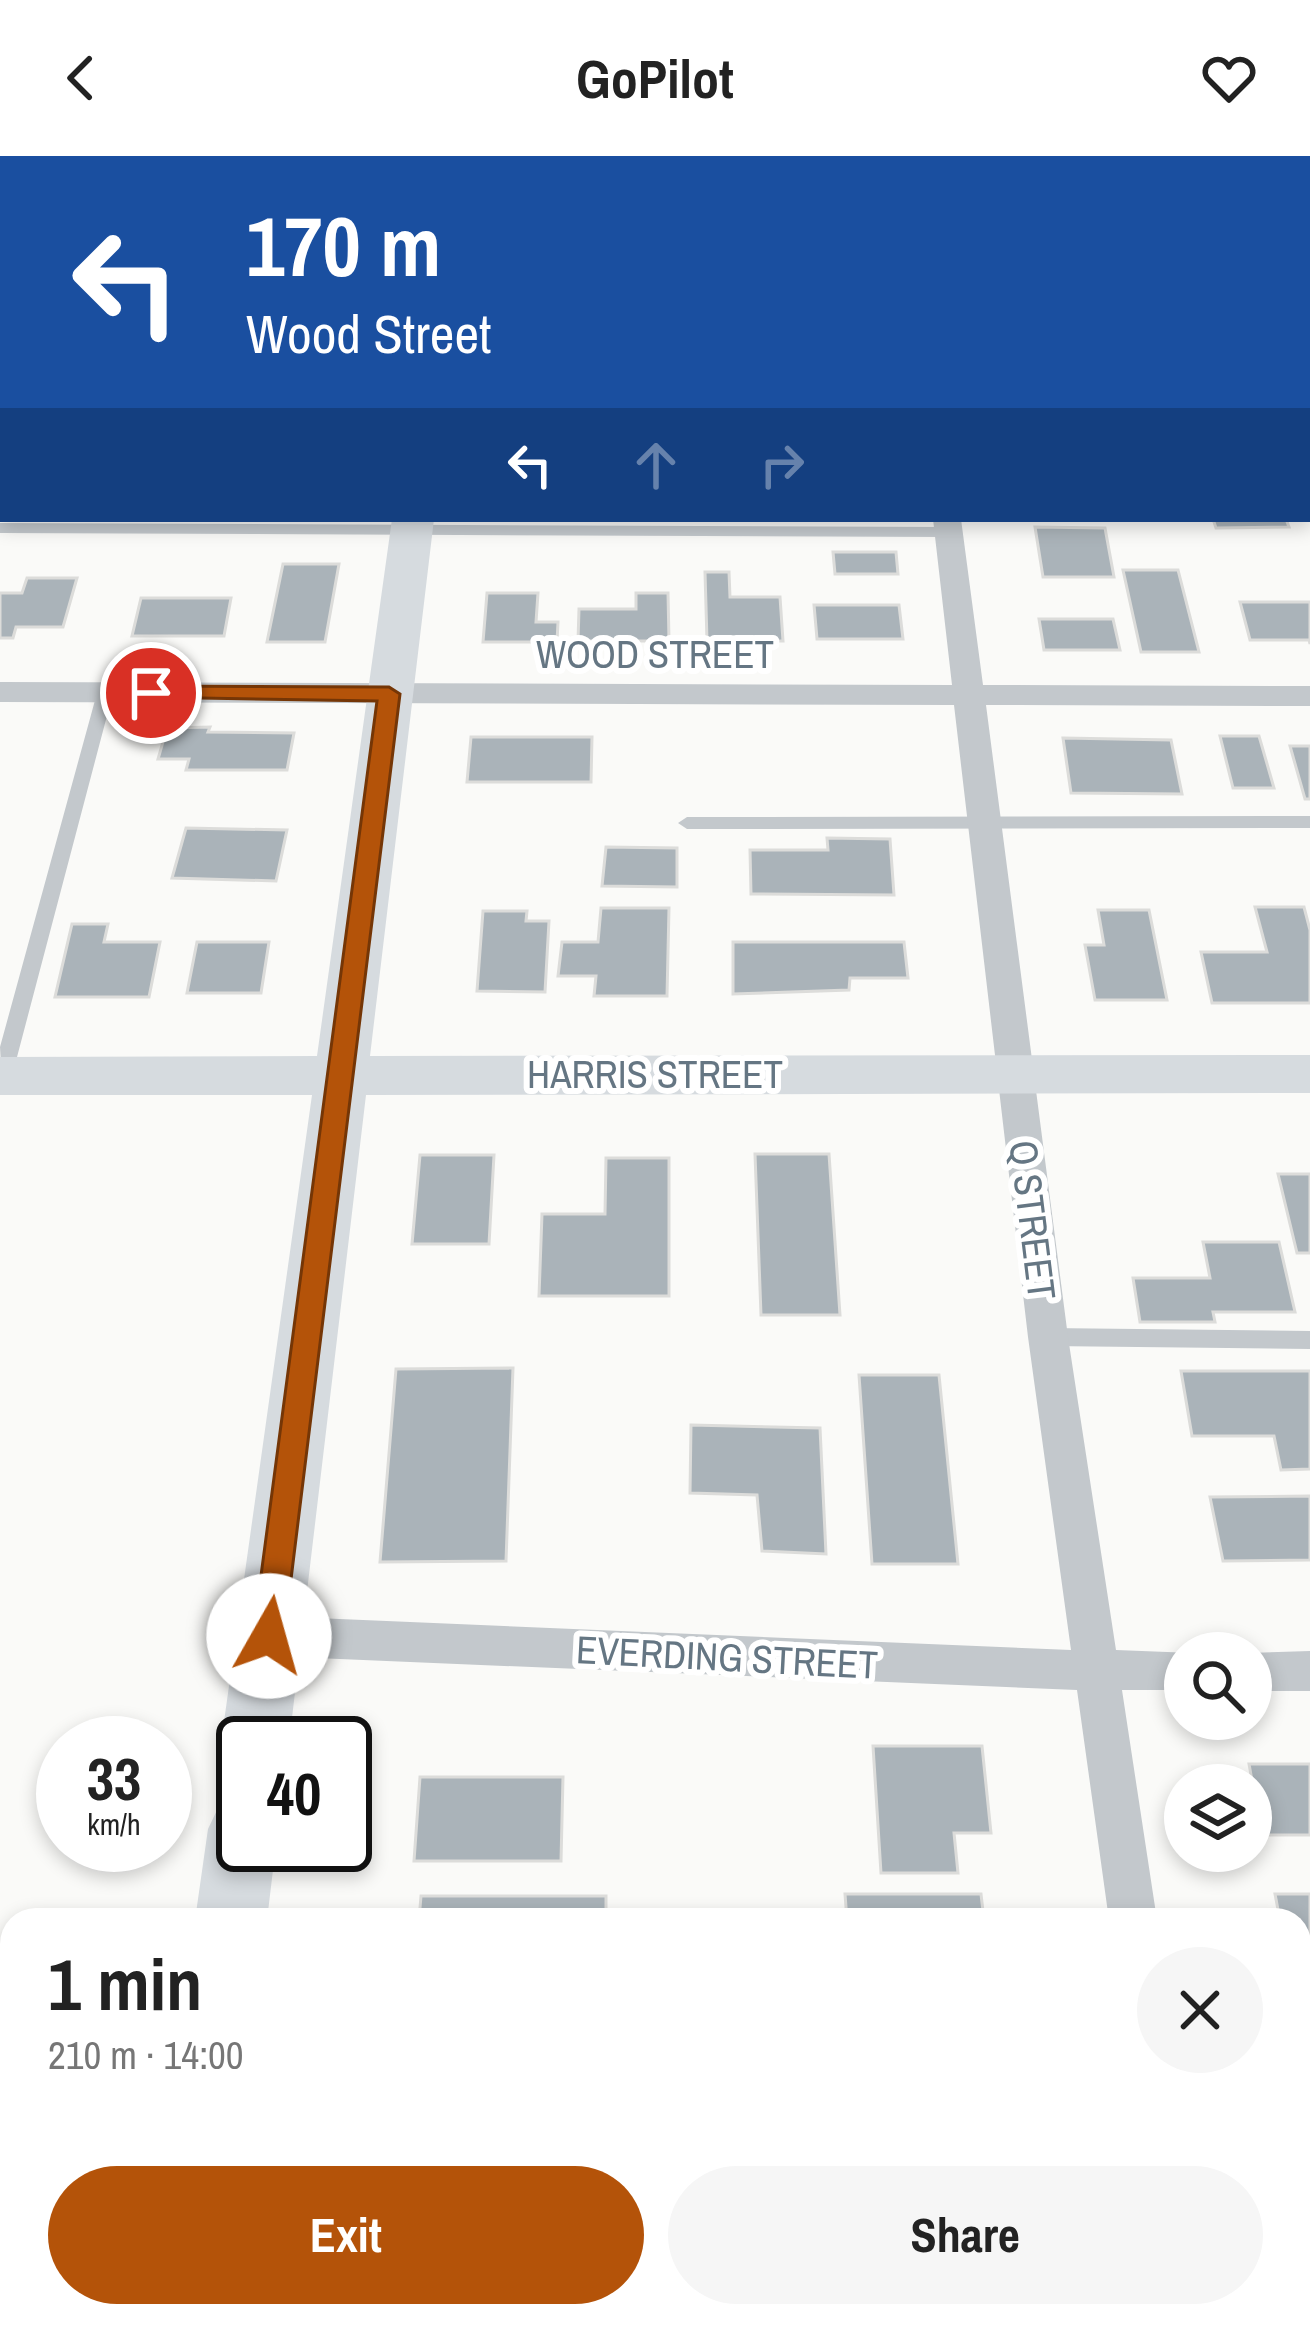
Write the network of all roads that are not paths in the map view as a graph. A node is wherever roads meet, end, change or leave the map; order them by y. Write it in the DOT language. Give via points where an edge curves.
graph roads {
  1 [pos="413,525"];
  2 [pos="948,526"];
  3 [pos="0,528"];
  4 [pos="0,692"];
  5 [pos="105,693"];
  6 [pos="389,694"];
  7 [pos="1310,696"];
  8 [pos="970,698"];
  9 [pos="987,821"];
  10 [pos="1310,822"];
  11 [pos="687,823"];
  12 [pos="1013,1074"];
  13 [pos="1310,1074"];
  14 [pos="340,1075"];
  15 [pos="1,1076"];
  16 [pos="1048,1337"];
  17 [pos="1310,1340"];
  18 [pos="269,1636"];
  19 [pos="1099,1670"];
  20 [pos="1164,1670"];
  21 [pos="1272,1671"];
  22 [pos="1310,1671"];
  23 [pos="258,1716"];
  24 [pos="237,1872"];
  25 [pos="233,1908"];
  26 [pos="1130,1908"];
  1 -- 2 [label="lane"];
  1 -- 3 [label="lane"];
  1 -- 6 [label="main road"];
  2 -- 8 [label="street, Q STREET"];
  4 -- 5 [label="street, WOOD STREET"];
  5 -- 6 [label="street, WOOD STREET"];
  5 -- 15 [label="lane"];
  6 -- 8 [label="street, WOOD STREET"];
  6 -- 14 [label="main road"];
  7 -- 8 [label="street, WOOD STREET"];
  8 -- 9 [label="street, Q STREET"];
  9 -- 10 [label="lane"];
  9 -- 11 [label="lane"];
  9 -- 12 [label="street, Q STREET"];
  12 -- 13 [label="main road, HARRIS STREET"];
  12 -- 14 [label="main road, HARRIS STREET"];
  12 -- 16 [label="street, Q STREET"];
  14 -- 15 [label="main road, HARRIS STREET"];
  14 -- 18 [label="main road"];
  16 -- 17 [label="lane"];
  16 -- 19 [label="street, Q STREET"];
  18 -- 19 [label="street, EVERDING STREET"];
  18 -- 23 [label="main road"];
  19 -- 20 [label="street, EVERDING STREET"];
  19 -- 26 [label="street, Q STREET"];
  21 -- 22 [label="street"];
  24 -- 25 [label="main road"];
}
